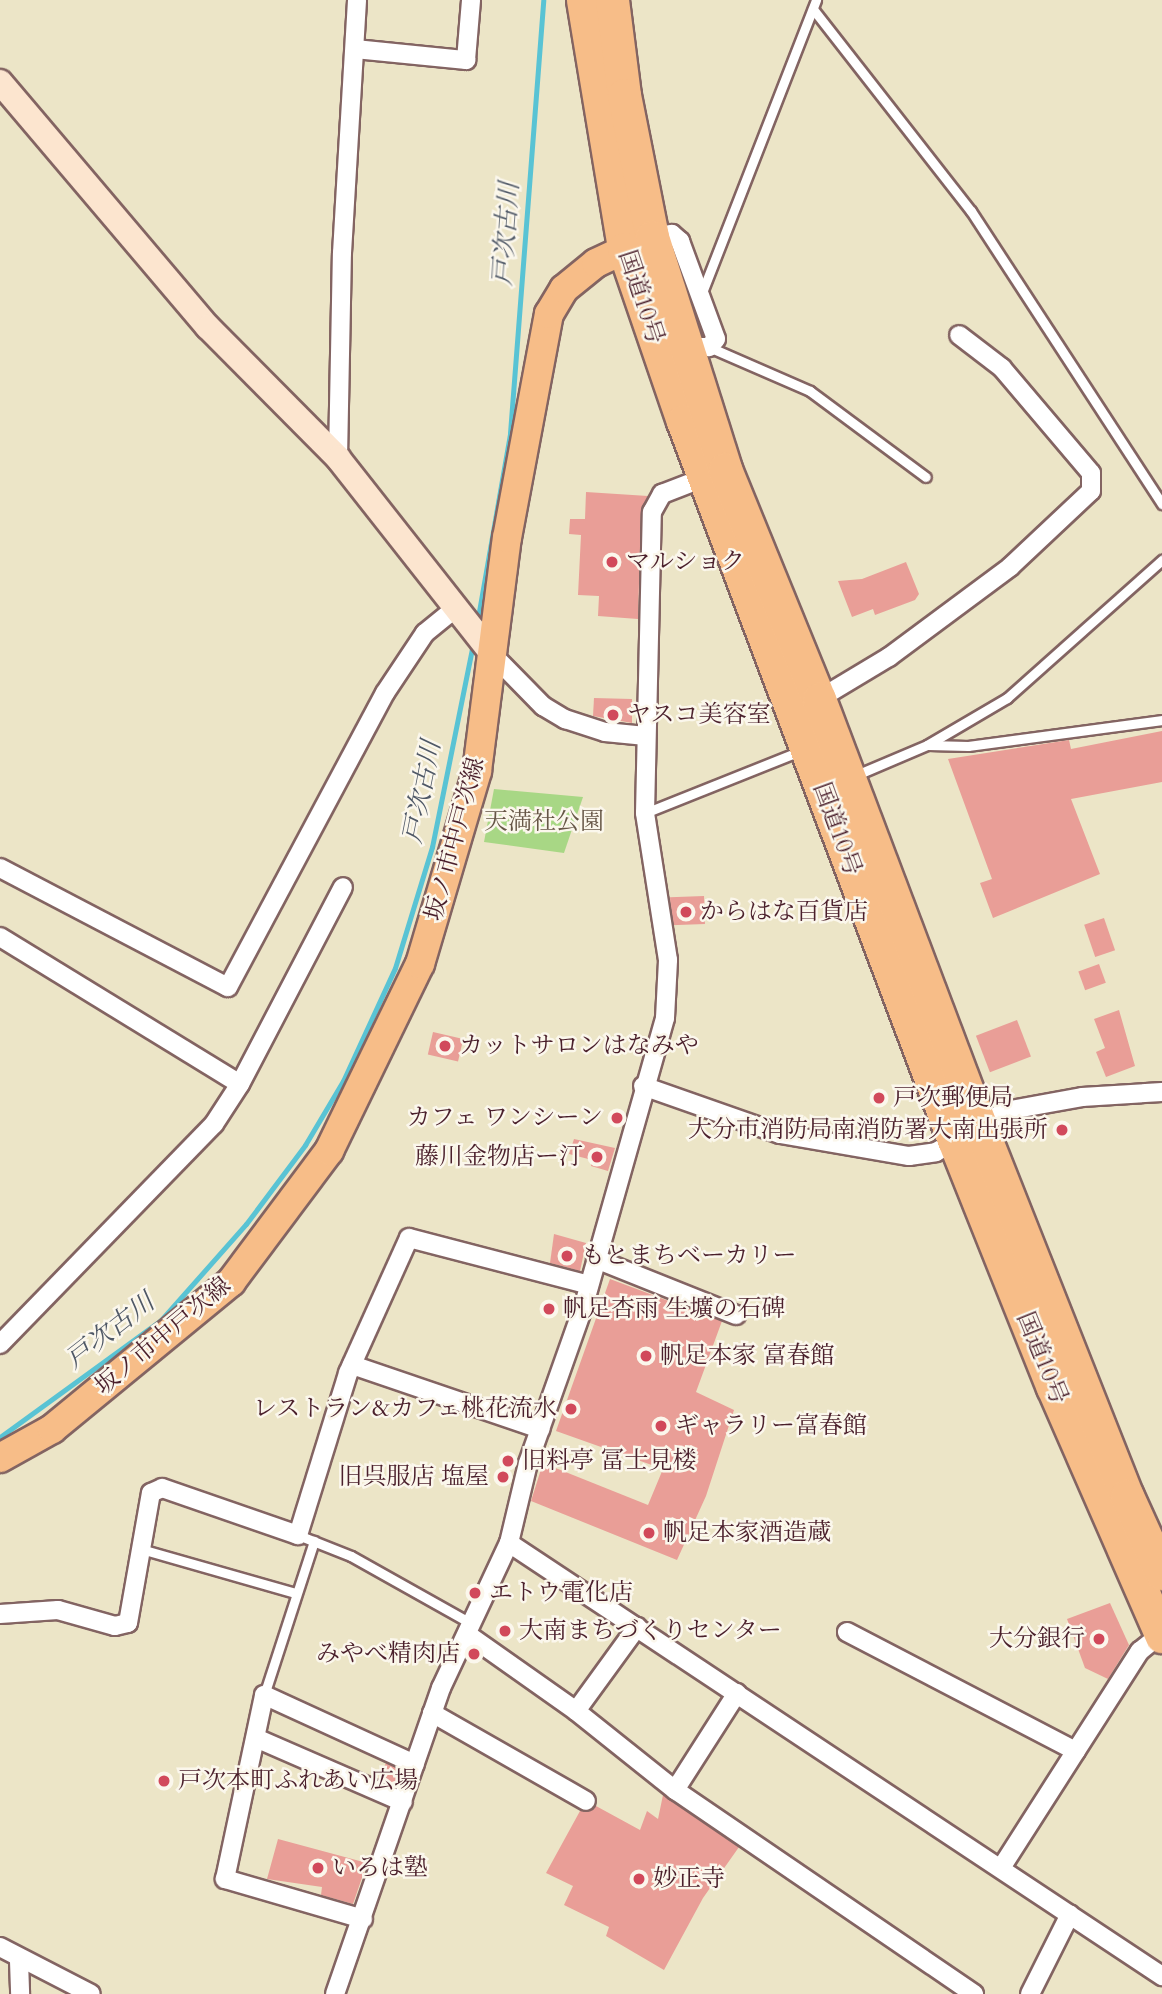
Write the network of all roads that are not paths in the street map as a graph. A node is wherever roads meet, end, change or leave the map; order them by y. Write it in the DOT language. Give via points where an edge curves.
graph roads {
  1 [pos="357,0"];
  2 [pos="471,0"];
  3 [pos="583,0"];
  4 [pos="612,0"];
  5 [pos="814,4"];
  6 [pos="355,49"];
  7 [pos="0,82"];
  8 [pos="638,243"];
  9 [pos="700,298"];
  10 [pos="959,335"];
  11 [pos="698,347"];
  12 [pos="338,458"];
  13 [pos="715,474"];
  14 [pos="926,477"];
  15 [pos="1162,504"];
  16 [pos="1162,560"];
  17 [pos="456,613"];
  18 [pos="486,649"];
  19 [pos="819,699"];
  20 [pos="1162,720"];
  21 [pos="646,736"];
  22 [pos="927,745"];
  23 [pos="808,748"];
  24 [pos="849,777"];
  25 [pos="645,813"];
  26 [pos="0,868"];
  27 [pos="343,887"];
  28 [pos="0,937"];
  29 [pos="240,1084"];
  30 [pos="643,1086"];
  31 [pos="1162,1092"];
  32 [pos="966,1131"];
  33 [pos="596,1259"];
  34 [pos="589,1285"];
  35 [pos="736,1315"];
  36 [pos="0,1344"];
  37 [pos="352,1365"];
  38 [pos="540,1429"];
  39 [pos="0,1458"];
  40 [pos="306,1538"];
  41 [pos="509,1543"];
  42 [pos="141,1549"];
  43 [pos="1162,1573"];
  44 [pos="295,1593"];
  45 [pos="0,1614"];
  46 [pos="638,1627"];
  47 [pos="470,1629"];
  48 [pos="847,1632"];
  49 [pos="1161,1634"];
  50 [pos="737,1693"];
  51 [pos="264,1695"];
  52 [pos="576,1711"];
  53 [pos="432,1713"];
  54 [pos="256,1738"];
  55 [pos="1076,1751"];
  56 [pos="415,1764"];
  57 [pos="675,1790"];
  58 [pos="586,1801"];
  59 [pos="402,1802"];
  60 [pos="1000,1868"];
  61 [pos="1070,1914"];
  62 [pos="363,1919"];
  63 [pos="0,1947"];
  64 [pos="19,1961"];
  65 [pos="1162,1976"];
  66 [pos="20,1994"];
  67 [pos="91,1994"];
  68 [pos="335,1994"];
  69 [pos="974,1994"];
  70 [pos="1030,1994"];
  1 -- 6 [label="street"];
  2 -- 6 [label="street" via="466,60"];
  3 -- 8 [label="highway, 国道10号"];
  4 -- 8 [label="highway, 国道10号"];
  5 -- 9 [label="lane"];
  5 -- 15 [label="lane" via="971,211"];
  6 -- 12 [label="street" via="342,240"];
  7 -- 12 [label="street" via="208,327"];
  8 -- 9 [label="street" via="672,234 680,241"];
  8 -- 11 [label="highway, 国道10号"];
  8 -- 13 [label="highway, 国道10号"];
  8 -- 18 [label="main road, 坂ノ市中戸次線" via="596,263 564,289 549,314"];
  9 -- 11 [label="street" via="716,339"];
  10 -- 19 [label="street" via="1002,368 1091,473 1091,491 1010,567 890,657"];
  11 -- 13 [label="highway, 国道10号"];
  11 -- 14 [label="lane" via="810,391"];
  12 -- 17 [label="street"];
  13 -- 19 [label="highway, 国道10号"];
  13 -- 21 [label="street" via="662,494 652,512"];
  13 -- 23 [label="highway, 国道10号"];
  16 -- 22 [label="lane" via="1007,698"];
  17 -- 18 [label="street"];
  17 -- 26 [label="street" via="425,633 385,693 228,988"];
  18 -- 21 [label="street" via="543,706 565,719 606,732"];
  18 -- 39 [label="main road, 坂ノ市中戸次線" via="477,771 420,964 329,1151 232,1282 52,1429"];
  19 -- 24 [label="highway, 国道10号"];
  20 -- 22 [label="lane" via="968,746"];
  21 -- 25 [label="street"];
  22 -- 24 [label="lane"];
  23 -- 25 [label="lane"];
  23 -- 32 [label="highway, 国道10号"];
  24 -- 32 [label="highway, 国道10号"];
  25 -- 30 [label="street" via="668,960 665,1018"];
  27 -- 29 [label="street"];
  28 -- 29 [label="street"];
  29 -- 36 [label="street" via="214,1124"];
  30 -- 32 [label="street" via="780,1134 858,1149 909,1156 936,1152"];
  30 -- 33 [label="street"];
  31 -- 32 [label="street" via="1034,1104"];
  32 -- 43 [label="highway, 国道10号"];
  32 -- 49 [label="highway, 国道10号" via="1053,1387"];
  33 -- 34 [label="street"];
  33 -- 35 [label="street"];
  34 -- 37 [label="street" via="409,1238"];
  34 -- 38 [label="street"];
  37 -- 38 [label="street"];
  37 -- 40 [label="street" via="318,1458"];
  38 -- 41 [label="street"];
  40 -- 42 [label="street" via="162,1488 151,1493"];
  40 -- 44 [label="lane"];
  40 -- 47 [label="lane" via="351,1556"];
  41 -- 46 [label="street"];
  41 -- 47 [label="street"];
  42 -- 44 [label="lane"];
  42 -- 45 [label="street" via="128,1623 115,1626 58,1610"];
  44 -- 51 [label="lane"];
  46 -- 50 [label="street"];
  46 -- 52 [label="street"];
  47 -- 52 [label="street"];
  47 -- 53 [label="street"];
  48 -- 55 [label="street"];
  49 -- 55 [label="street" via="1140,1651"];
  50 -- 57 [label="street"];
  50 -- 60 [label="street"];
  51 -- 54 [label="street"];
  51 -- 56 [label="street"];
  52 -- 57 [label="street"];
  53 -- 56 [label="street"];
  53 -- 58 [label="street"];
  54 -- 59 [label="street"];
  54 -- 62 [label="street" via="225,1879"];
  55 -- 60 [label="street"];
  56 -- 59 [label="street"];
  57 -- 69 [label="street"];
  59 -- 62 [label="street"];
  60 -- 61 [label="street"];
  61 -- 65 [label="street"];
  61 -- 70 [label="street"];
  62 -- 68 [label="street"];
  63 -- 64 [label="street"];
  64 -- 66 [label="street"];
  64 -- 67 [label="street"];
}
